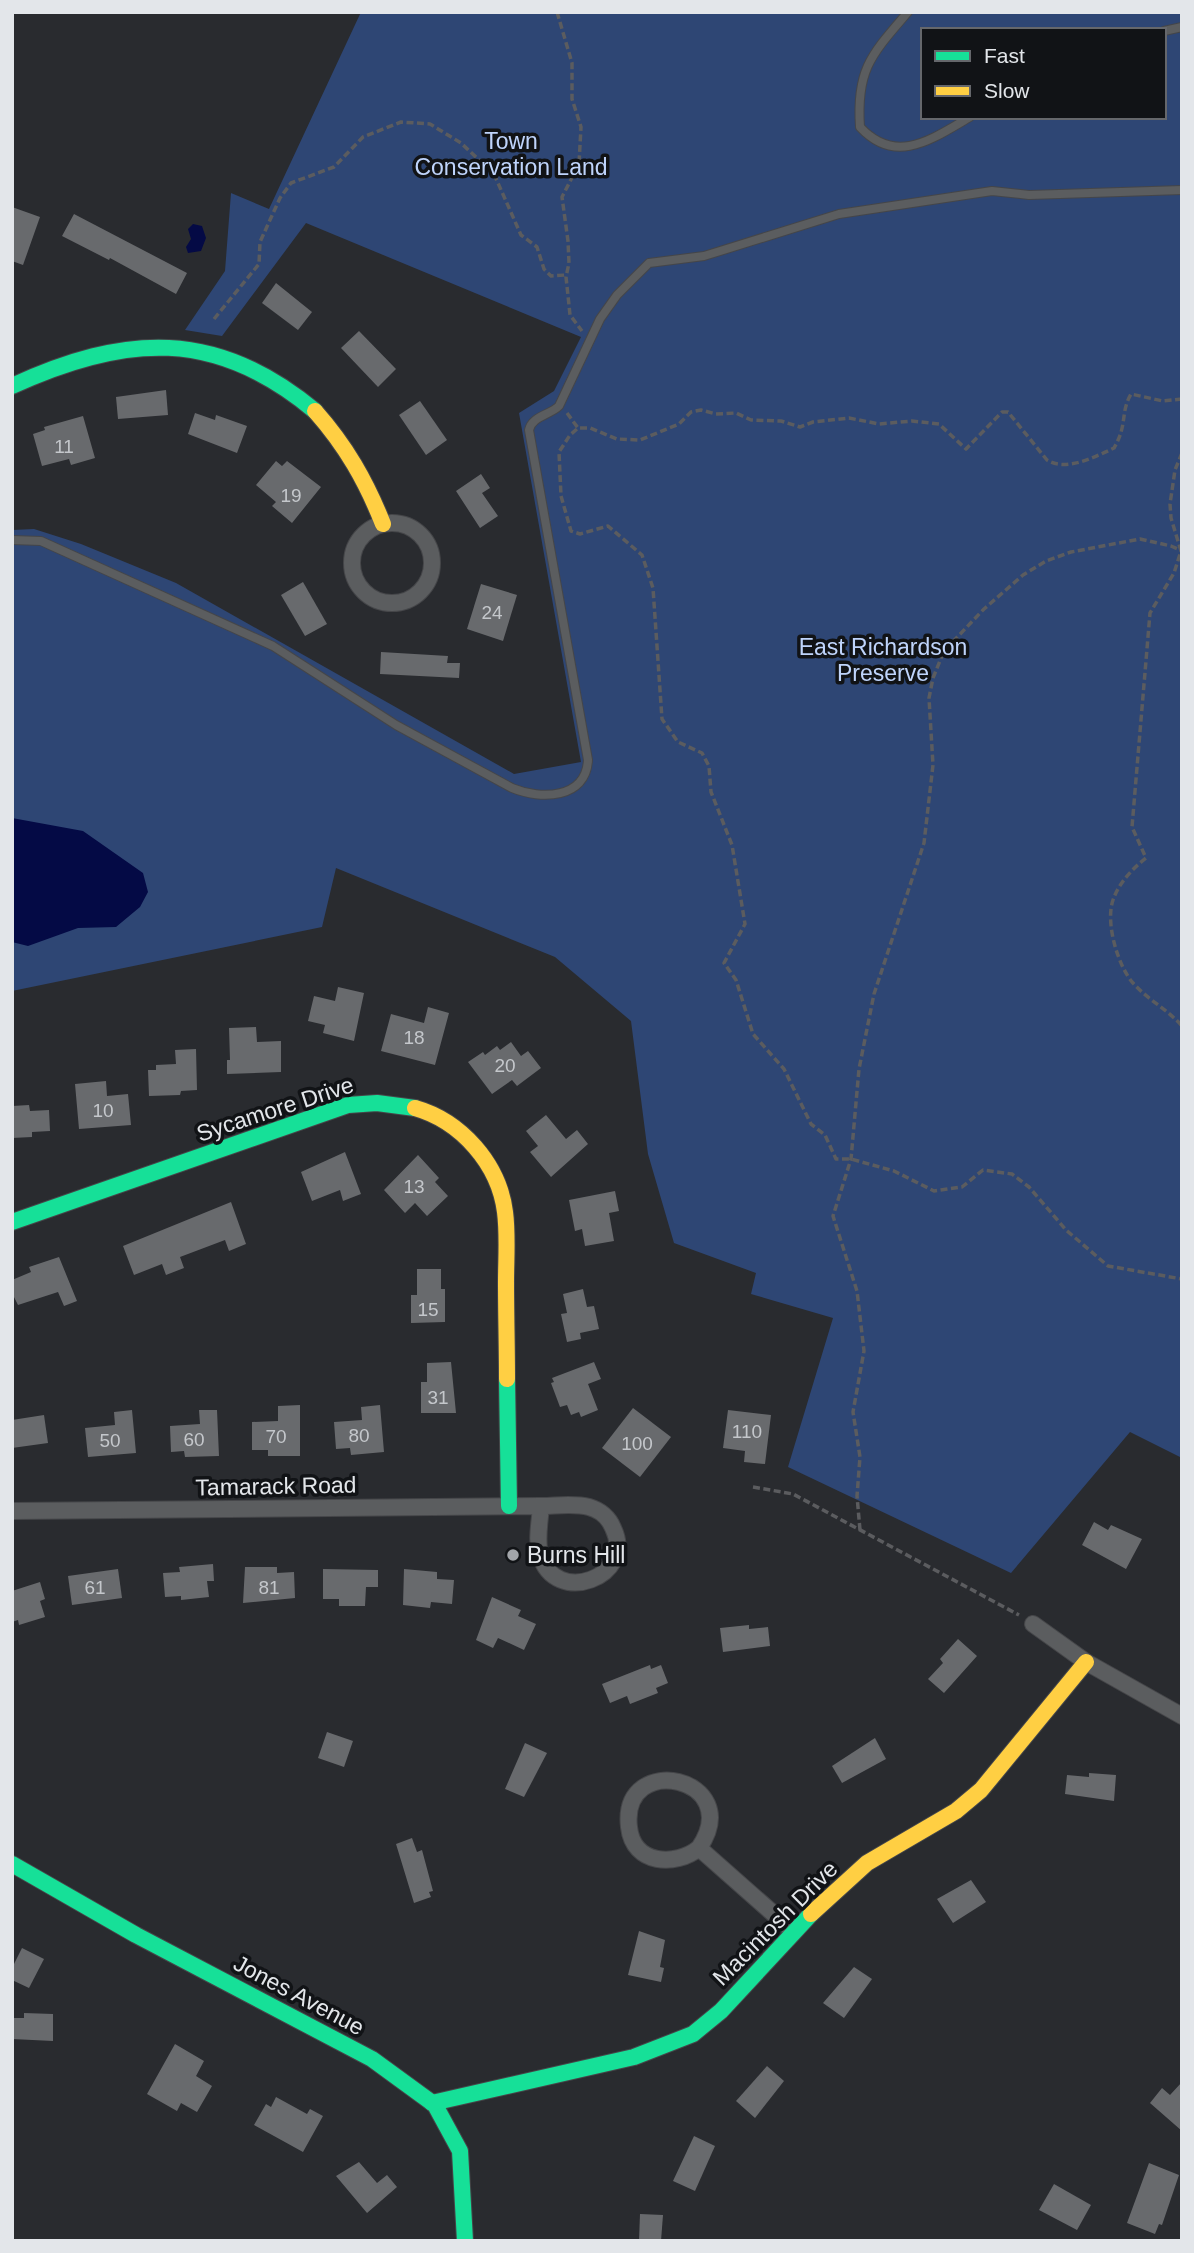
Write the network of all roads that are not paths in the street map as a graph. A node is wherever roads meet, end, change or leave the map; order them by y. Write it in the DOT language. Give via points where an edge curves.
graph roads {
  1 [pos="908,12"];
  2 [pos="966,119"];
  3 [pos="1182,190"];
  4 [pos="12,386"];
  5 [pos="383,524"];
  6 [pos="12,540"];
  7 [pos="12,1222"];
  8 [pos="509,1506"];
  9 [pos="541,1506"];
  10 [pos="12,1511"];
  11 [pos="1032,1624"];
  12 [pos="1086,1662"];
  13 [pos="1182,1716"];
  14 [pos="699,1848"];
  15 [pos="12,1864"];
  16 [pos="793,1931"];
  17 [pos="432,2103"];
  18 [pos="465,2241"];
  1 -- 2 [label="lane" via="878,47 860,82 860,127 888,148 904,148"];
  3 -- 6 [label="lane" via="1029,195 992,191 839,214 704,256 649,263 617,295 559,406 539,417 529,430 588,760 587,775 580,785 565,792 526,794 512,788 396,724 274,646 41,541"];
  4 -- 5 [label="street" via="65,363 114,350 166,348 233,361 289,390 333,428 365,476"];
  5 -- 5 [label="street" via="368,531 357,544 352,569 371,597 404,601 419,592 429,578 430,552 422,537 409,527"];
  7 -- 8 [label="street, Sycamore Drive" via="348,1105 401,1103 435,1114 476,1147 495,1177 505,1211"];
  8 -- 9 [label="street, Tamarack Road"];
  8 -- 10 [label="street, Tamarack Road"];
  9 -- 9 [label="street, Tamarack Road" via="589,1507 609,1520 617,1551 605,1573 583,1583 567,1582 552,1574 540,1554"];
  11 -- 12 [label="street"];
  12 -- 13 [label="street"];
  12 -- 16 [label="street, Macintosh Drive" via="981,1790 956,1811 867,1863"];
  14 -- 14 [label="street" via="674,1861 660,1861 639,1848 629,1833 628,1819 639,1793 661,1780 686,1783 697,1790 709,1812 710,1825"];
  14 -- 16 [label="street"];
  15 -- 17 [label="street, Jones Avenue" via="372,2059"];
  16 -- 17 [label="street, Macintosh Drive" via="708,2024 676,2043 635,2057"];
  17 -- 18 [label="street, Jones Avenue" via="460,2151"];
}
